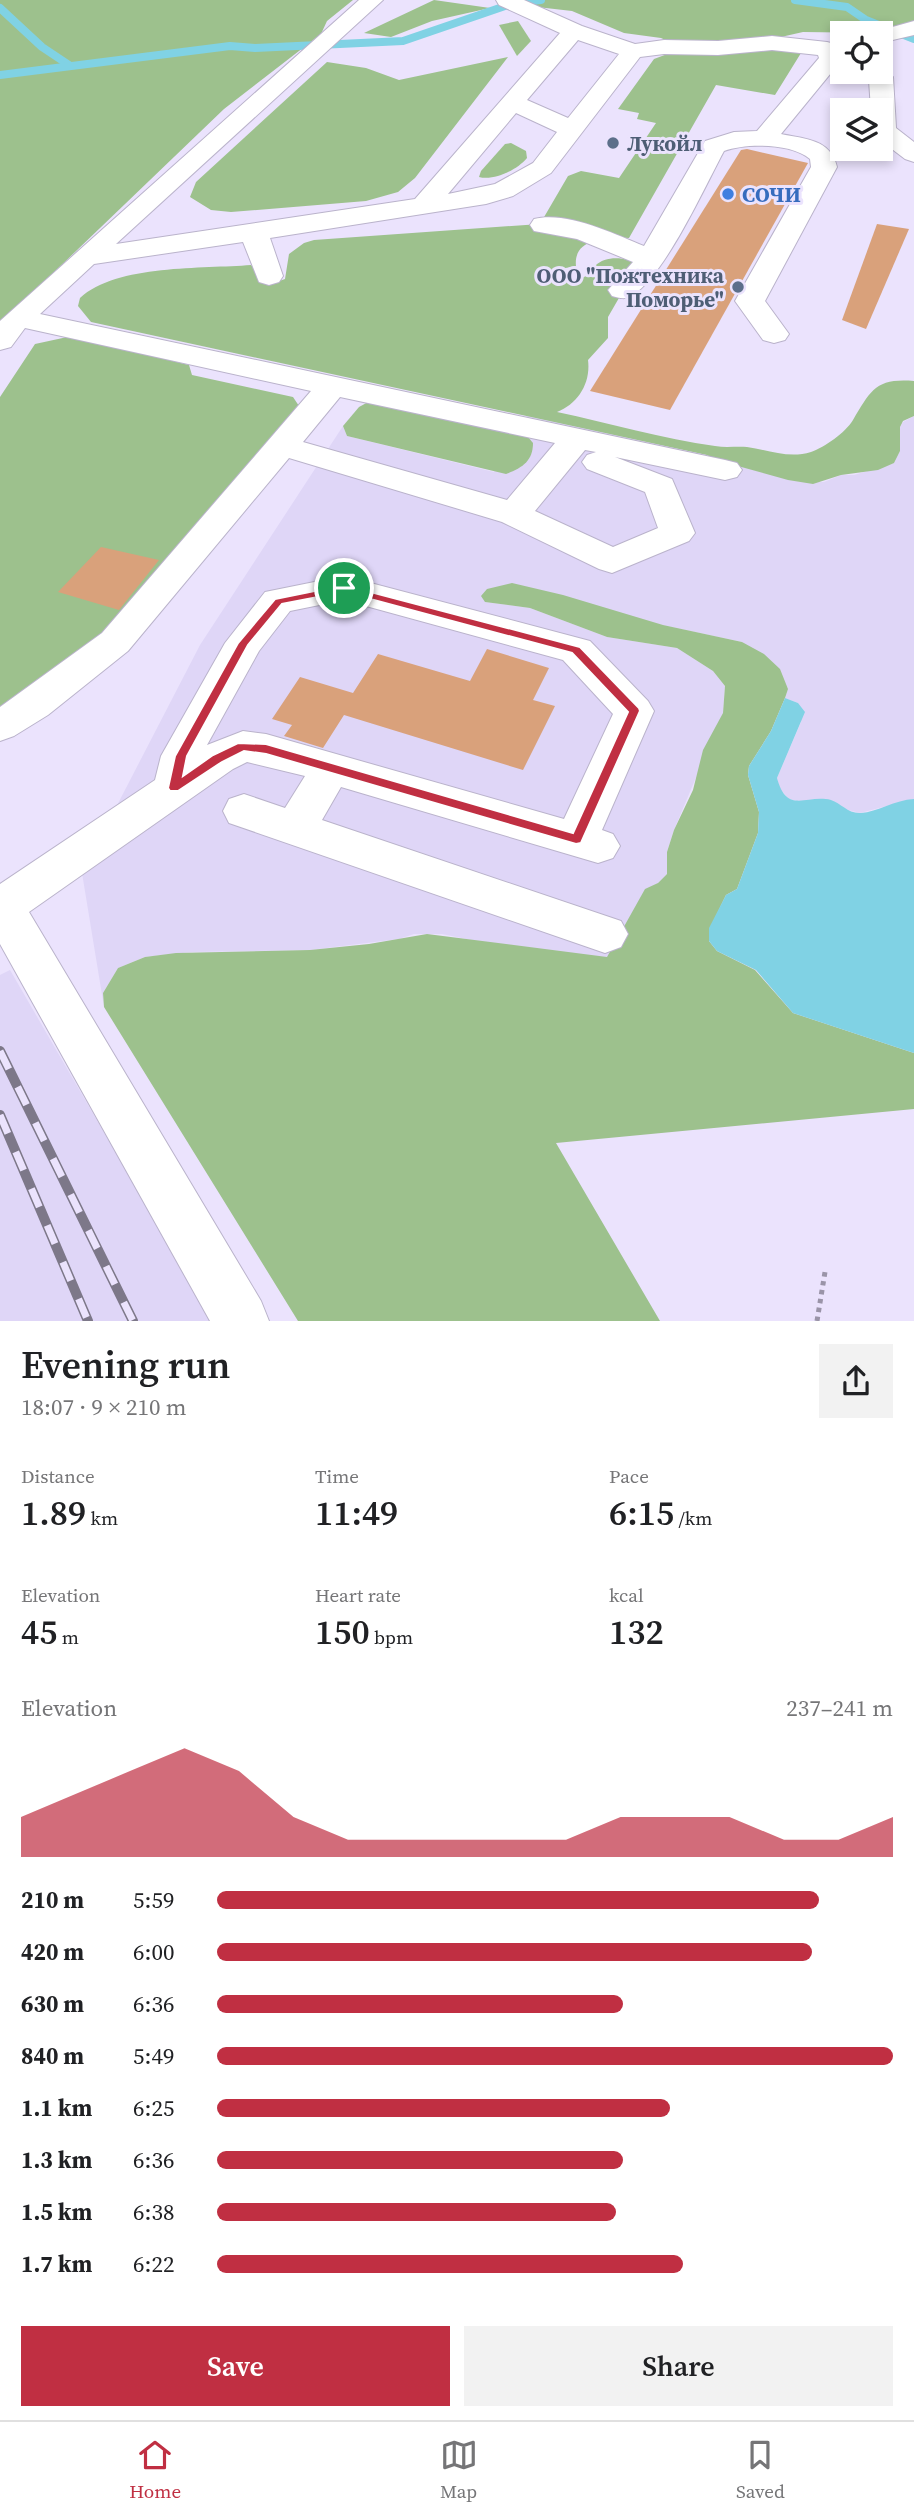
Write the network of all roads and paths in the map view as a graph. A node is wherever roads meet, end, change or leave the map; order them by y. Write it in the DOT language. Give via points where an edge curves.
graph roads {
  1 [pos="372,0"];
  2 [pos="514,3"];
  3 [pos="914,28"];
  4 [pos="574,31"];
  5 [pos="893,33"];
  6 [pos="830,50"];
  7 [pos="633,51"];
  8 [pos="554,54"];
  9 [pos="830,58"];
  10 [pos="592,70"];
  11 [pos="534,78"];
  12 [pos="885,84"];
  13 [pos="593,102"];
  14 [pos="513,103"];
  15 [pos="571,129"];
  16 [pos="764,138"];
  17 [pos="914,154"];
  18 [pos="424,206"];
  19 [pos="544,225"];
  20 [pos="254,232"];
  21 [pos="88,257"];
  22 [pos="651,259"];
  23 [pos="269,276"];
  24 [pos="622,290"];
  25 [pos="9,329"];
  26 [pos="774,334"];
  27 [pos="334,385"];
  28 [pos="573,444"];
  29 [pos="282,446"];
  30 [pos="725,470"];
  31 [pos="514,514"];
  32 [pos="0,726"];
  33 [pos="331,768"];
  34 [pos="174,788"];
  35 [pos="244,811"];
  36 [pos="295,828"];
  37 [pos="1,905"];
  38 [pos="605,934"];
  39 [pos="825,1272"];
  40 [pos="241,1321"];
  41 [pos="817,1321"];
  1 -- 21 [label="street"];
  2 -- 4 [label="street"];
  3 -- 5 [label="street"];
  4 -- 7 [label="street"];
  4 -- 8 [label="street"];
  6 -- 7 [label="street" via="772,43"];
  7 -- 10 [label="street"];
  8 -- 10 [label="street"];
  8 -- 11 [label="street"];
  9 -- 16 [label="street"];
  10 -- 13 [label="street"];
  11 -- 13 [label="street"];
  11 -- 14 [label="street"];
  12 -- 17 [label="street" via="884,131"];
  13 -- 15 [label="street"];
  14 -- 15 [label="street"];
  14 -- 18 [label="street"];
  15 -- 18 [label="street" via="542,168 527,178 486,196"];
  16 -- 22 [label="street" via="734,139 713,146"];
  16 -- 26 [label="street" via="811,148 821,156 824,167 750,301"];
  18 -- 20 [label="street"];
  19 -- 22 [label="street" via="583,232"];
  20 -- 21 [label="street"];
  20 -- 23 [label="street"];
  21 -- 25 [label="street"];
  22 -- 24 [label="street"];
  25 -- 27 [label="street"];
  27 -- 28 [label="street"];
  27 -- 29 [label="street"];
  28 -- 30 [label="street"];
  28 -- 31 [label="street"];
  28 -- 31 [label="street" via="660,486 677,533 612,561"];
  29 -- 31 [label="street"];
  29 -- 32 [label="street" via="115,642"];
  33 -- 34 [label="street" via="243,746"];
  33 -- 34 [label="street" via="587,842 635,711 576,650 344,588 278,601 244,643 181,756"];
  33 -- 36 [label="street"];
  34 -- 37 [label="street"];
  35 -- 36 [label="street"];
  36 -- 38 [label="street"];
  37 -- 40 [label="street"];
  39 -- 41 [label="path"];
}
